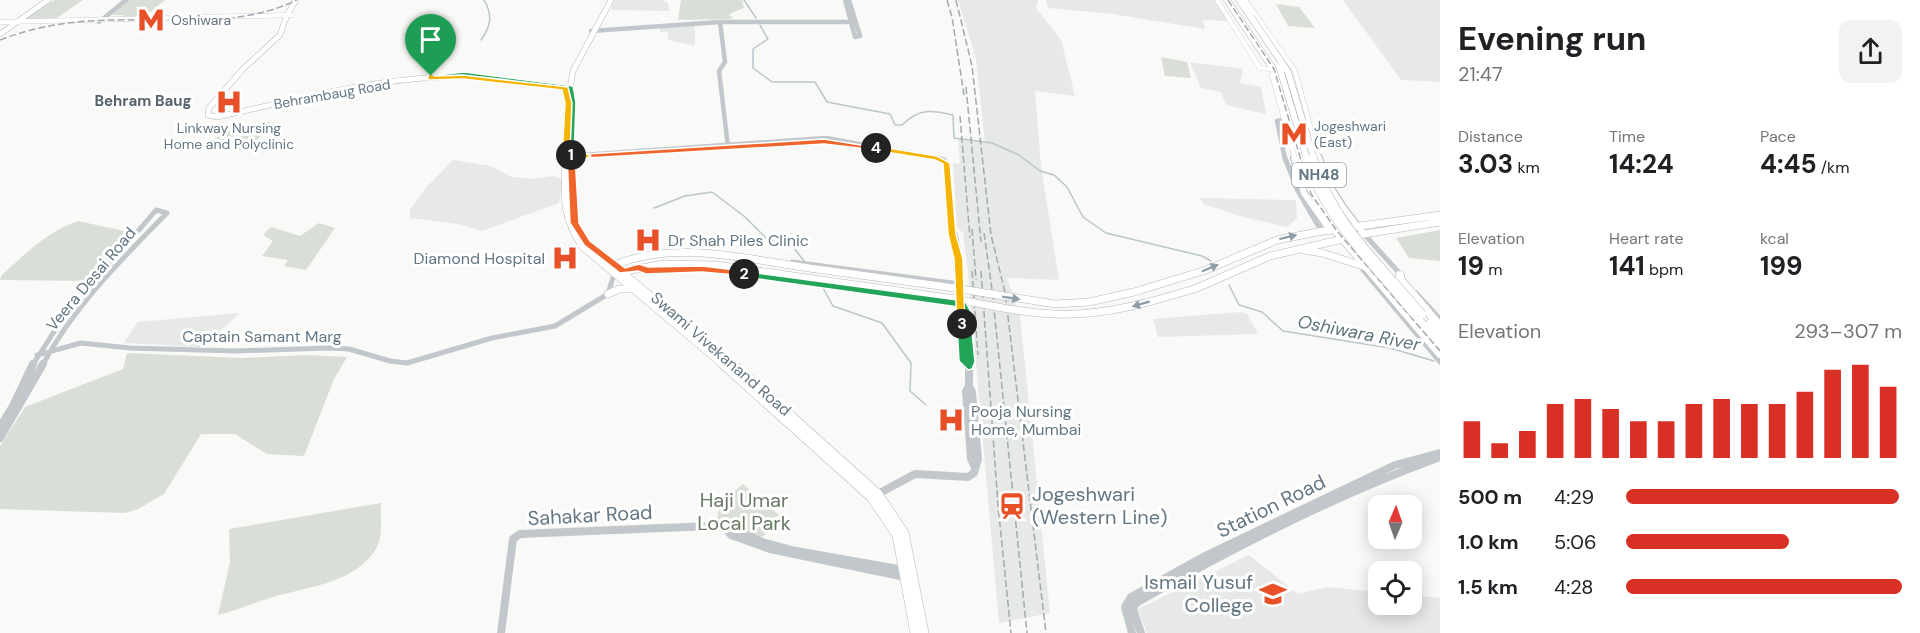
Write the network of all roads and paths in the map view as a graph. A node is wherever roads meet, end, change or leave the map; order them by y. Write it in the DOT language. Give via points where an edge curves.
graph roads {
  1 [pos="46,0"];
  2 [pos="124,0"];
  3 [pos="298,0"];
  4 [pos="609,0"];
  5 [pos="845,0"];
  6 [pos="849,0"];
  7 [pos="1223,0"];
  8 [pos="1233,0"];
  9 [pos="1239,0"];
  10 [pos="1245,0"];
  11 [pos="288,16"];
  12 [pos="279,17"];
  13 [pos="1248,17"];
  14 [pos="100,21"];
  15 [pos="0,23"];
  16 [pos="11,23"];
  17 [pos="720,23"];
  18 [pos="852,23"];
  19 [pos="593,31"];
  20 [pos="0,32"];
  21 [pos="857,37"];
  22 [pos="1267,69"];
  23 [pos="1295,71"];
  24 [pos="567,87"];
  25 [pos="1285,118"];
  26 [pos="728,146"];
  27 [pos="568,156"];
  28 [pos="1440,215"];
  29 [pos="1440,222"];
  30 [pos="1357,226"];
  31 [pos="1331,227"];
  32 [pos="1364,234"];
  33 [pos="1342,240"];
  34 [pos="1299,249"];
  35 [pos="603,255"];
  36 [pos="627,259"];
  37 [pos="1363,266"];
  38 [pos="639,267"];
  39 [pos="615,270"];
  40 [pos="1400,275"];
  41 [pos="1373,280"];
  42 [pos="633,284"];
  43 [pos="957,286"];
  44 [pos="610,290"];
  45 [pos="960,305"];
  46 [pos="1418,314"];
  47 [pos="1440,319"];
  48 [pos="1440,326"];
  49 [pos="1440,335"];
  50 [pos="1440,345"];
  51 [pos="48,351"];
  52 [pos="1440,354"];
  53 [pos="38,355"];
  54 [pos="1440,362"];
  55 [pos="16,408"];
  56 [pos="0,427"];
  57 [pos="0,438"];
  58 [pos="1440,455"];
  59 [pos="874,496"];
  60 [pos="905,574"];
  61 [pos="1129,607"];
  62 [pos="501,633"];
  63 [pos="915,633"];
  64 [pos="924,633"];
  65 [pos="1132,633"];
  66 [pos="1141,633"];
  1 -- 16 [label="main road"];
  2 -- 14 [label="street"];
  3 -- 11 [label="main road"];
  4 -- 19 [label="main road, Swami Vivekanand Road"];
  5 -- 18 [label="street"];
  6 -- 18 [label="street"];
  7 -- 22 [label="highway"];
  7 -- 22 [label="main road"];
  8 -- 13 [label="highway, NH48"];
  9 -- 13 [label="highway, NH48"];
  10 -- 23 [label="main road"];
  11 -- 12 [label="main road"];
  11 -- 12 [label="main road"];
  11 -- 24 [label="main road, Behrambaug Road" via="280,35 243,69 209,108 208,115 217,117 353,88 431,77 463,75"];
  12 -- 14 [label="main road"];
  13 -- 46 [label="highway, NH48, bridge" via="1288,72 1325,192"];
  14 -- 16 [label="main road"];
  15 -- 16 [label="main road"];
  16 -- 20 [label="main road"];
  17 -- 18 [label="street"];
  17 -- 19 [label="street"];
  17 -- 26 [label="street" via="725,62 719,71"];
  18 -- 21 [label="street"];
  19 -- 24 [label="main road, Swami Vivekanand Road" via="572,66"];
  22 -- 23 [label="main road"];
  22 -- 25 [label="highway"];
  23 -- 30 [label="main road" via="1323,174"];
  24 -- 27 [label="main road, Swami Vivekanand Road" via="573,102"];
  25 -- 31 [label="highway" via="1299,167"];
  25 -- 31 [label="street" via="1277,121 1279,138 1301,202 1319,227"];
  26 -- 27 [label="street"];
  26 -- 43 [label="street" via="842,139 937,158 947,164 958,259"];
  27 -- 35 [label="main road, Swami Vivekanand Road" via="574,223 587,243"];
  27 -- 39 [label="main road, Swami Vivekanand Road" via="565,204 569,224 582,246"];
  28 -- 30 [label="main road"];
  29 -- 32 [label="main road"];
  30 -- 31 [label="main road"];
  30 -- 32 [label="main road"];
  31 -- 33 [label="highway"];
  43 -- 31 [label="main road, one-way, bridge" via="1033,301 1074,304 1182,278 1247,250"];
  32 -- 33 [label="main road"];
  32 -- 40 [label="street"];
  33 -- 34 [label="main road"];
  33 -- 37 [label="highway"];
  34 -- 37 [label="main road"];
  34 -- 45 [label="main road, one-way, bridge" via="1266,258 1197,288 1123,309 1045,313"];
  35 -- 36 [label="main road"];
  35 -- 39 [label="main road, Swami Vivekanand Road"];
  36 -- 39 [label="main road"];
  36 -- 43 [label="main road" via="660,254 736,257"];
  37 -- 41 [label="highway"];
  38 -- 39 [label="main road"];
  38 -- 42 [label="main road"];
  38 -- 45 [label="main road" via="676,263 716,265"];
  39 -- 42 [label="main road, Swami Vivekanand Road"];
  39 -- 44 [label="street"];
  40 -- 47 [label="street"];
  40 -- 48 [label="highway"];
  41 -- 52 [label="highway"];
  41 -- 54 [label="street"];
  42 -- 44 [label="main road"];
  42 -- 59 [label="main road, Swami Vivekanand Road"];
  43 -- 45 [label="street"];
  44 -- 51 [label="street, Captain Samant Marg" via="555,326 492,338 407,363 328,348 224,351 81,343"];
  45 -- 59 [label="street" via="978,459 974,473 968,477 915,474"];
  46 -- 49 [label="highway, NH48"];
  46 -- 50 [label="highway, NH48"];
  51 -- 53 [label="street, Captain Samant Marg"];
  51 -- 53 [label="street, Veera Desai Road" via="96,289 166,213 156,210 61,321"];
  51 -- 55 [label="street, Veera Desai Road"];
  53 -- 55 [label="street"];
  55 -- 56 [label="street"];
  55 -- 57 [label="street, Veera Desai Road"];
  58 -- 61 [label="street, Station Road" via="1395,465 1205,556 1131,597"];
  59 -- 60 [label="main road, Swami Vivekanand Road" via="897,535"];
  59 -- 64 [label="main road, Swami Vivekanand Road" via="904,533"];
  60 -- 62 [label="street, Sahakar Road" via="770,549 710,526 520,534 513,539"];
  60 -- 63 [label="main road, Swami Vivekanand Road"];
  61 -- 65 [label="street"];
  61 -- 66 [label="street"];
}
